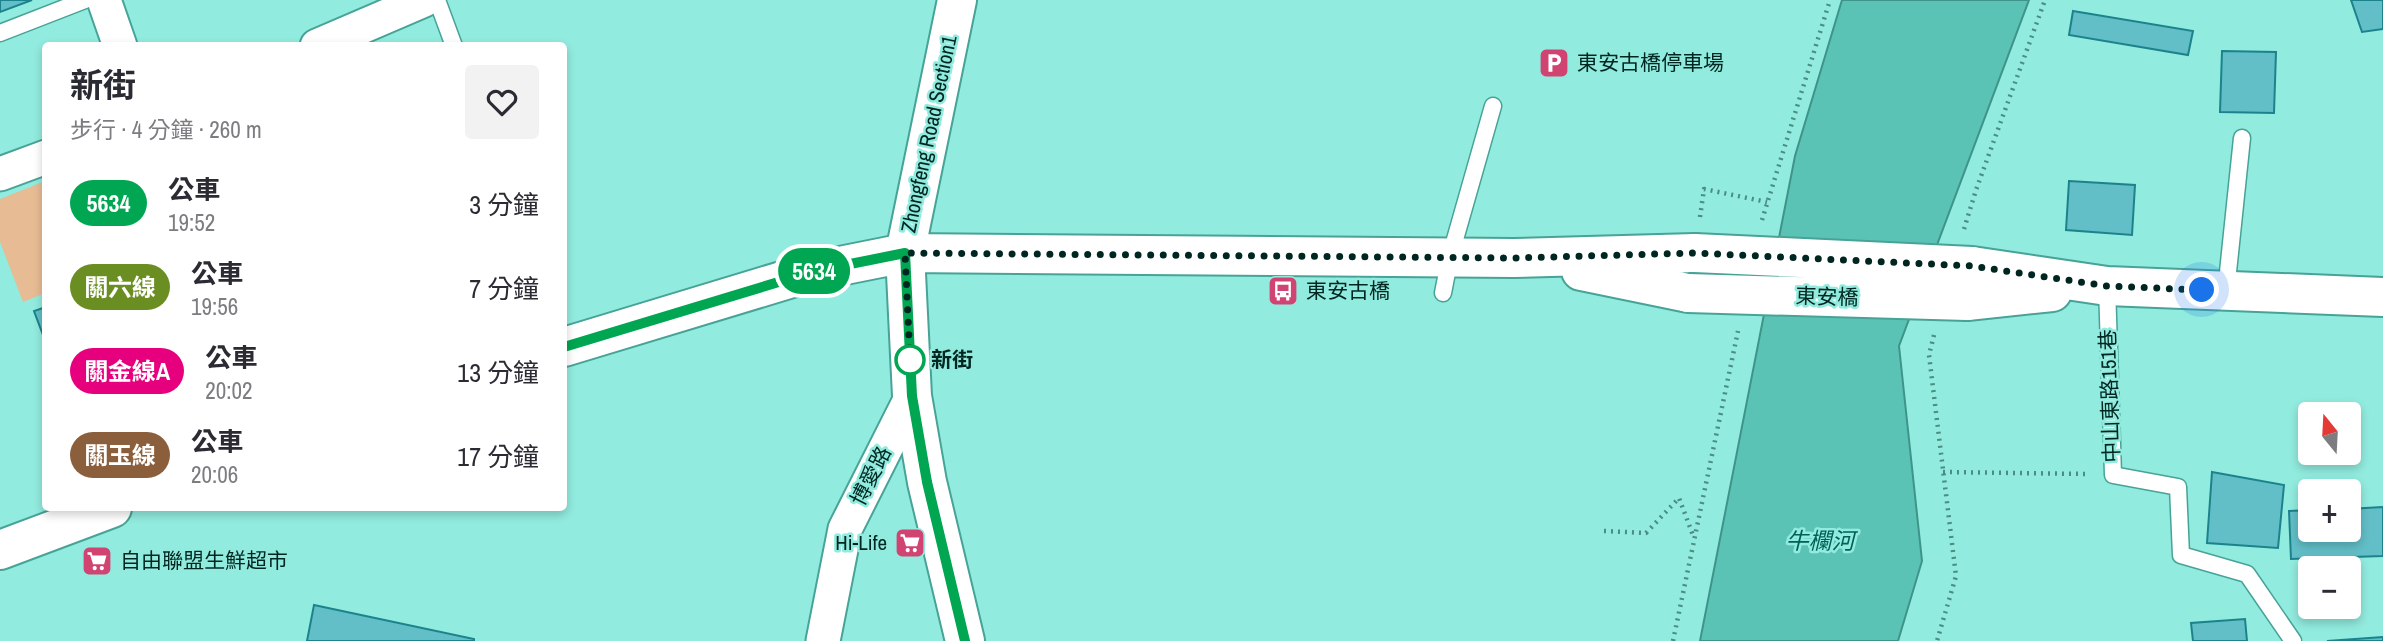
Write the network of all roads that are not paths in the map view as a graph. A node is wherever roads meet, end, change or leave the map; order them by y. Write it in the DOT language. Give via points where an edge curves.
graph roads {
  1 [pos="85,0"];
  2 [pos="104,0"];
  3 [pos="424,0"];
  4 [pos="437,0"];
  5 [pos="957,0"];
  6 [pos="0,33"];
  7 [pos="119,42"];
  8 [pos="326,42"];
  9 [pos="453,42"];
  10 [pos="1493,106"];
  11 [pos="2242,138"];
  12 [pos="42,158"];
  13 [pos="0,174"];
  14 [pos="905,253"];
  15 [pos="1514,258"];
  16 [pos="1446,275"];
  17 [pos="1970,283"];
  18 [pos="2107,286"];
  19 [pos="2226,291"];
  20 [pos="2383,297"];
  21 [pos="567,346"];
  22 [pos="912,396"];
  23 [pos="104,511"];
  24 [pos="0,550"];
  25 [pos="823,641"];
  26 [pos="965,641"];
  27 [pos="2293,641"];
  1 -- 6 [label="lane"];
  2 -- 7 [label="street"];
  3 -- 8 [label="street"];
  4 -- 9 [label="lane"];
  5 -- 14 [label="street, Zhongfeng Road Section1"];
  10 -- 16 [label="lane"];
  11 -- 19 [label="lane"];
  12 -- 13 [label="street"];
  14 -- 16 [label="street"];
  14 -- 21 [label="street" via="815,271"];
  14 -- 22 [label="street, Zhongfeng Road Section1"];
  15 -- 16 [label="street"];
  15 -- 17 [label="street, 東安橋, bridge" via="1695,253"];
  15 -- 17 [label="street, 東安橋, bridge" via="1688,293"];
  17 -- 18 [label="street"];
  18 -- 19 [label="street"];
  18 -- 27 [label="lane, 中山東路151巷" via="2113,475 2178,487 2181,555 2248,574"];
  19 -- 20 [label="street"];
  22 -- 25 [label="street, 博愛路" via="845,529"];
  22 -- 26 [label="street, Zhongfeng Road Section1" via="927,482"];
  23 -- 24 [label="street"];
}
